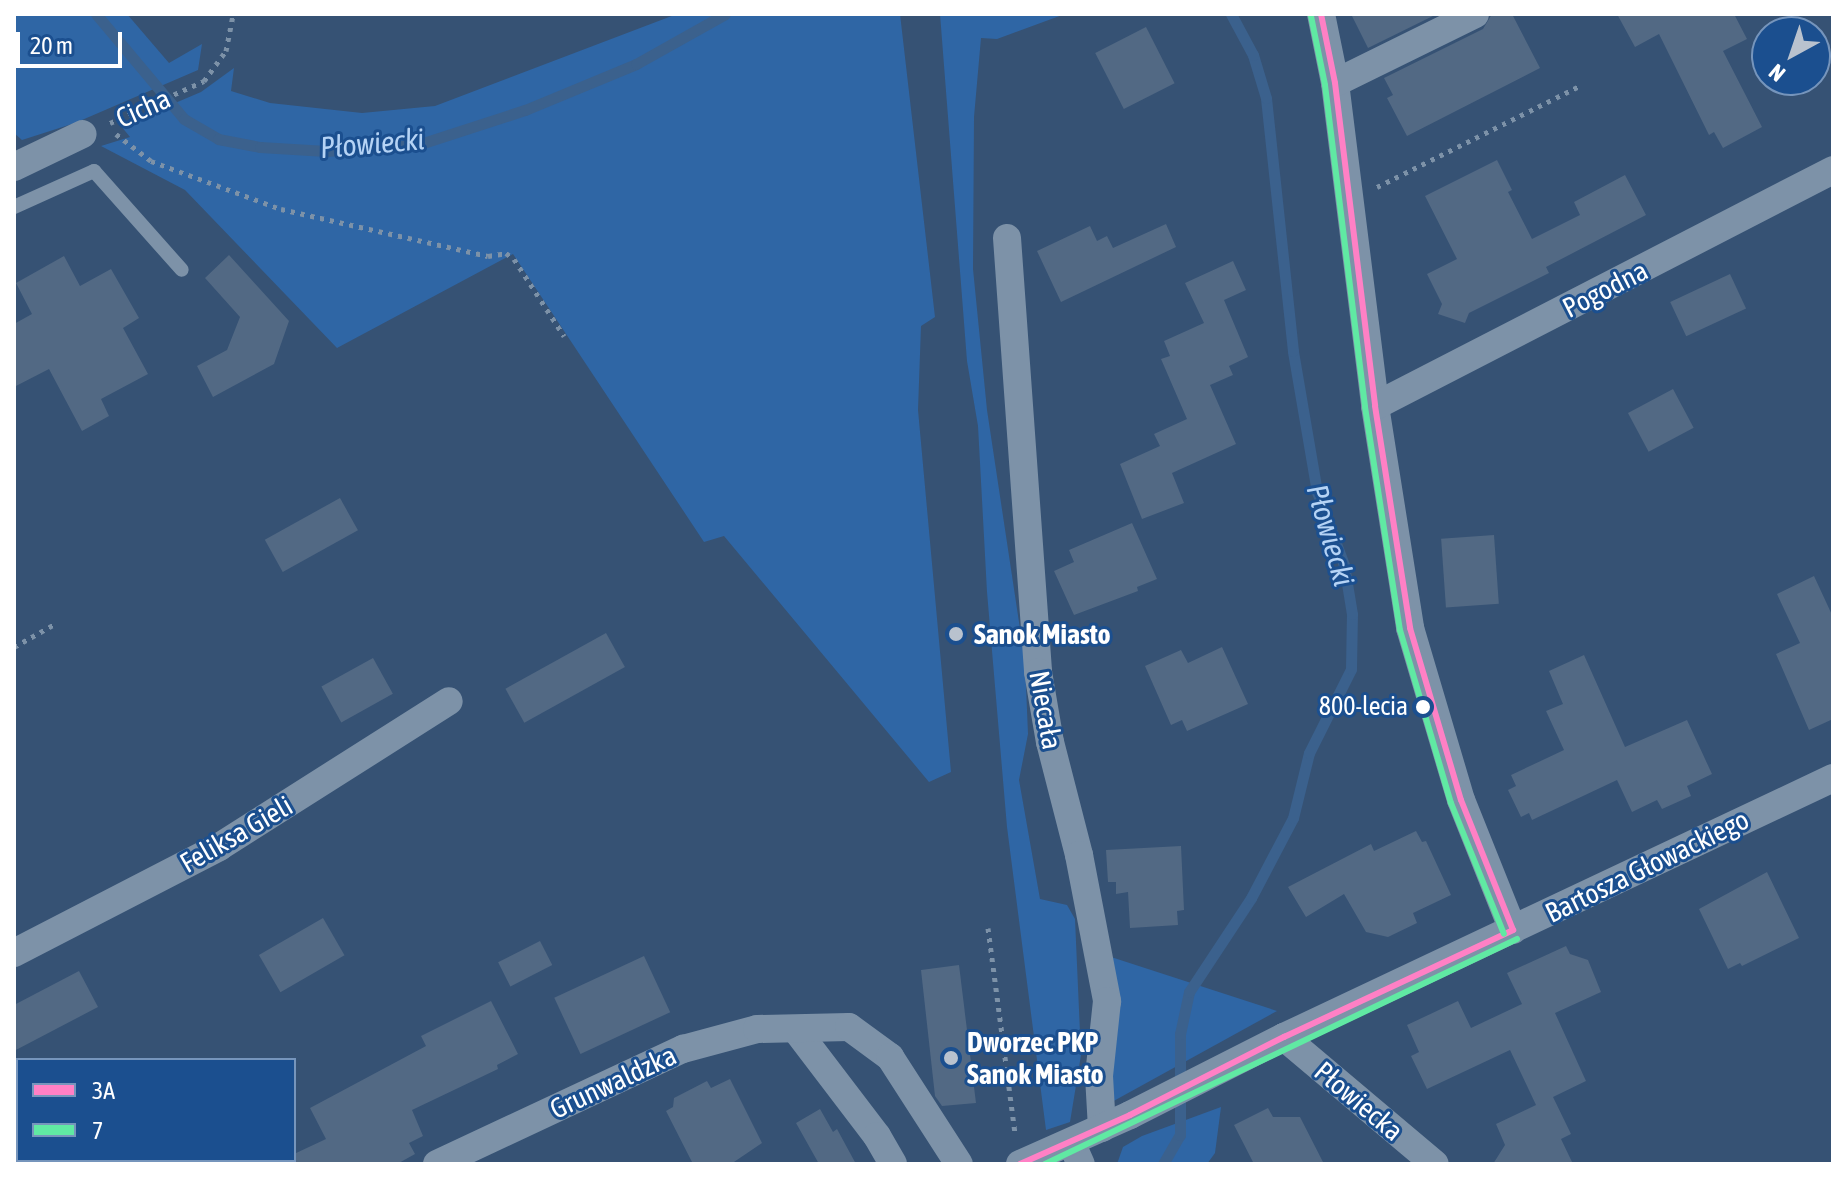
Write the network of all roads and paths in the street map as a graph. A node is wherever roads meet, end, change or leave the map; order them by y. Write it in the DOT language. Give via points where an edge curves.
graph roads {
  1 [pos="233,14"];
  2 [pos="1321,14"];
  3 [pos="1475,14"];
  4 [pos="1335,83"];
  5 [pos="1582,85"];
  6 [pos="95,128"];
  7 [pos="14,167"];
  8 [pos="1833,170"];
  9 [pos="1348,202"];
  10 [pos="14,207"];
  11 [pos="1007,238"];
  12 [pos="182,270"];
  13 [pos="564,336"];
  14 [pos="1375,406"];
  15 [pos="53,625"];
  16 [pos="14,647"];
  17 [pos="449,701"];
  18 [pos="1833,778"];
  19 [pos="988,928"];
  20 [pos="1513,930"];
  21 [pos="14,953"];
  22 [pos="797,1031"];
  23 [pos="1284,1037"];
  24 [pos="1102,1128"];
  25 [pos="1076,1153"];
  26 [pos="437,1164"];
  27 [pos="893,1164"];
  28 [pos="959,1164"];
  29 [pos="1020,1164"];
  30 [pos="1435,1164"];
  1 -- 6 [label="path, Cicha" via="226,51 204,81"];
  2 -- 4 [label="street"];
  3 -- 4 [label="street"];
  4 -- 9 [label="street"];
  5 -- 9 [label="path"];
  6 -- 7 [label="street, Cicha"];
  6 -- 13 [label="path" via="151,161 281,209 488,256 506,253"];
  8 -- 14 [label="street, Pogodna"];
  9 -- 14 [label="street"];
  10 -- 12 [label="lane" via="94,171"];
  11 -- 24 [label="street, Niecała" via="1038,672 1107,1001 1099,1076"];
  14 -- 20 [label="street" via="1410,628 1461,800"];
  15 -- 16 [label="path"];
  17 -- 21 [label="street, Feliksa Gieli" via="219,847"];
  18 -- 20 [label="street, Bartosza Głowackiego"];
  19 -- 29 [label="path"];
  20 -- 23 [label="street, Bartosza Głowackiego"];
  22 -- 26 [label="street, Grunwaldzka" via="757,1029 683,1049"];
  22 -- 27 [label="street"];
  22 -- 28 [label="street, Grunwaldzka" via="849,1027 890,1057"];
  23 -- 24 [label="street, Bartosza Głowackiego"];
  23 -- 30 [label="street, Płowiecka"];
  24 -- 25 [label="street, Bartosza Głowackiego"];
  25 -- 29 [label="street, Bartosza Głowackiego"];
}
